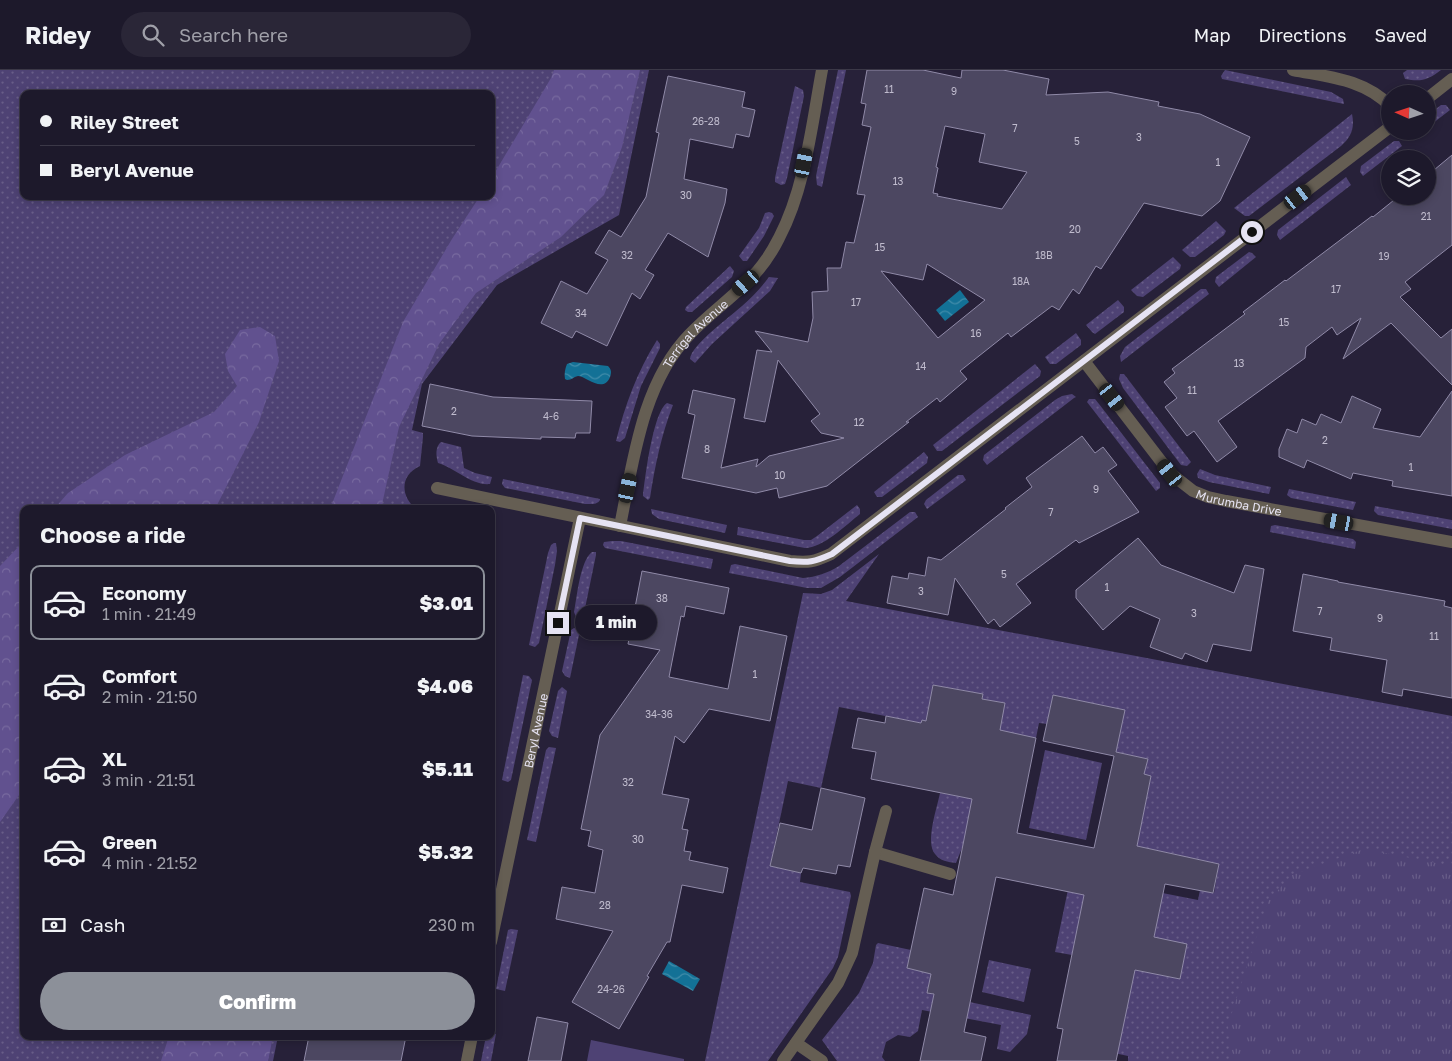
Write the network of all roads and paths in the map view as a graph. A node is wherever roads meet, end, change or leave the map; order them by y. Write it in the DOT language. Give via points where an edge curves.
graph roads {
  1 [pos="822,70"];
  2 [pos="1293,70"];
  3 [pos="1452,79"];
  4 [pos="1436,92"];
  5 [pos="1381,98"];
  6 [pos="1381,134"];
  7 [pos="1084,361"];
  8 [pos="436,488"];
  9 [pos="580,518"];
  10 [pos="620,526"];
  11 [pos="1452,542"];
  12 [pos="886,811"];
  13 [pos="875,852"];
  14 [pos="950,874"];
  15 [pos="495,923"];
  16 [pos="471,1040"];
  17 [pos="796,1043"];
  18 [pos="466,1061"];
  19 [pos="783,1061"];
  20 [pos="822,1061"];
  1 -- 10 [label="street, Terrigal Avenue" via="800,182 787,220 761,266 689,334 659,376 647,406"];
  2 -- 5 [label="street" via="1355,83"];
  3 -- 4 [label="street"];
  6 -- 7 [label="street"];
  7 -- 10 [label="street" via="832,554 818,560 807,563 790,561"];
  7 -- 11 [label="street, Murumba Drive" via="1170,473 1193,491 1226,501"];
  8 -- 9 [label="street"];
  9 -- 10 [label="street"];
  9 -- 15 [label="street, Beryl Avenue"];
  12 -- 13 [label="street"];
  13 -- 14 [label="street"];
  13 -- 17 [label="street" via="852,953 838,983"];
  16 -- 18 [label="street"];
  17 -- 19 [label="street"];
  17 -- 20 [label="street"];
}
